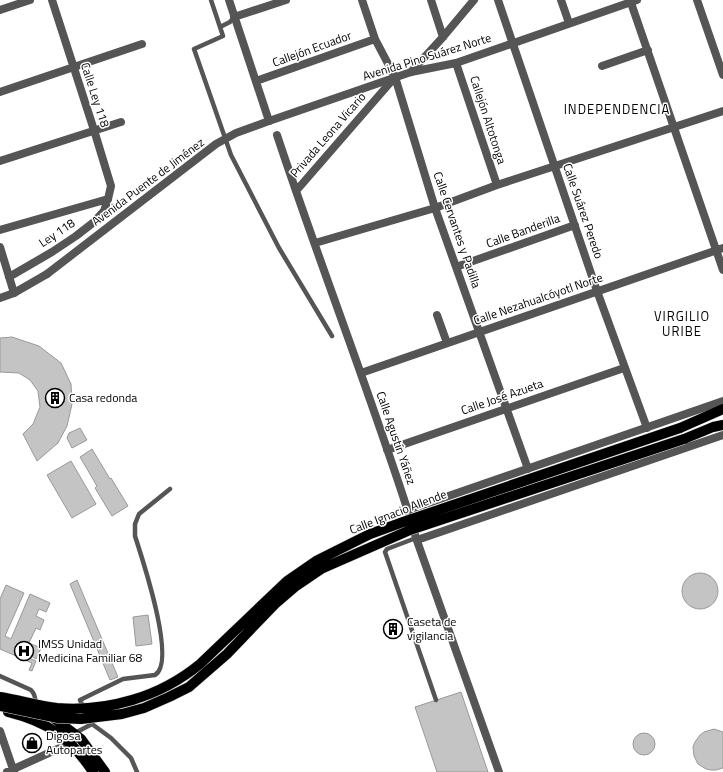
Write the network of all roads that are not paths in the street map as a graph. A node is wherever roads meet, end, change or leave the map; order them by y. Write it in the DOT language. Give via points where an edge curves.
graph roads {
  1 [pos="30,0"];
  2 [pos="52,0"];
  3 [pos="211,0"];
  4 [pos="229,0"];
  5 [pos="286,0"];
  6 [pos="362,0"];
  7 [pos="431,0"];
  8 [pos="474,0"];
  9 [pos="498,0"];
  10 [pos="561,0"];
  11 [pos="697,0"];
  12 [pos="633,1"];
  13 [pos="0,10"];
  14 [pos="234,17"];
  15 [pos="569,24"];
  16 [pos="220,26"];
  17 [pos="443,37"];
  18 [pos="375,38"];
  19 [pos="512,43"];
  20 [pos="142,44"];
  21 [pos="648,50"];
  22 [pos="456,63"];
  23 [pos="602,66"];
  24 [pos="74,68"];
  25 [pos="411,72"];
  26 [pos="723,75"];
  27 [pos="395,77"];
  28 [pos="256,82"];
  29 [pos="0,92"];
  30 [pos="723,111"];
  31 [pos="269,121"];
  32 [pos="121,122"];
  33 [pos="675,127"];
  34 [pos="94,130"];
  35 [pos="277,135"];
  36 [pos="0,161"];
  37 [pos="555,166"];
  38 [pos="497,185"];
  39 [pos="296,190"];
  40 [pos="108,199"];
  41 [pos="435,208"];
  42 [pos="575,225"];
  43 [pos="0,230"];
  44 [pos="315,243"];
  45 [pos="0,247"];
  46 [pos="720,249"];
  47 [pos="456,267"];
  48 [pos="723,270"];
  49 [pos="10,277"];
  50 [pos="597,291"];
  51 [pos="14,292"];
  52 [pos="0,298"];
  53 [pos="437,315"];
  54 [pos="479,332"];
  55 [pos="332,336"];
  56 [pos="447,343"];
  57 [pos="624,368"];
  58 [pos="361,373"];
  59 [pos="723,401"];
  60 [pos="506,409"];
  61 [pos="723,409"];
  62 [pos="723,425"];
  63 [pos="647,428"];
  64 [pos="723,435"];
  65 [pos="387,450"];
  66 [pos="528,469"];
  67 [pos="170,489"];
  68 [pos="408,510"];
  69 [pos="417,539"];
  70 [pos="0,676"];
  71 [pos="0,695"];
  72 [pos="436,700"];
  73 [pos="35,705"];
  74 [pos="0,706"];
  75 [pos="0,710"];
  76 [pos="92,724"];
  77 [pos="0,731"];
  78 [pos="78,736"];
  79 [pos="71,743"];
  80 [pos="11,771"];
  81 [pos="94,772"];
  82 [pos="105,772"];
  83 [pos="137,772"];
  84 [pos="499,772"];
  1 -- 13 [label="street"];
  2 -- 24 [label="street, Calle Ley 118"];
  3 -- 16 [label="lane"];
  4 -- 14 [label="street"];
  5 -- 14 [label="street"];
  6 -- 18 [label="street, Calle Cervantes y Padilla"];
  7 -- 17 [label="street"];
  8 -- 17 [label="street"];
  9 -- 19 [label="street, Calle Suárez Peredo"];
  10 -- 15 [label="street"];
  11 -- 26 [label="street"];
  12 -- 15 [label="street, Avenida Pino Suárez Norte"];
  12 -- 21 [label="street"];
  14 -- 16 [label="lane" via="230,22"];
  14 -- 28 [label="street"];
  15 -- 19 [label="street, Avenida Pino Suárez Norte"];
  16 -- 55 [label="lane" via="223,36 194,49 231,155 279,248"];
  17 -- 25 [label="street"];
  18 -- 27 [label="street, Calle Cervantes y Padilla"];
  18 -- 28 [label="street, Callejón Ecuador"];
  19 -- 22 [label="street, Avenida Pino Suárez Norte"];
  19 -- 37 [label="street, Calle Suárez Peredo"];
  20 -- 24 [label="street"];
  21 -- 23 [label="street"];
  21 -- 33 [label="street"];
  22 -- 25 [label="street, Avenida Pino Suárez Norte"];
  22 -- 38 [label="street, Callejón Altotonga"];
  24 -- 29 [label="street"];
  24 -- 34 [label="street, Calle Ley 118"];
  25 -- 27 [label="street, Avenida Pino Suárez Norte"];
  27 -- 31 [label="street, Avenida Pino Suárez Norte"];
  27 -- 39 [label="street, Privada Leona Vicario"];
  27 -- 41 [label="street, Calle Cervantes y Padilla"];
  28 -- 31 [label="street"];
  30 -- 33 [label="street"];
  31 -- 51 [label="street, Avenida Puente de Jiménez, bridge" via="236,133 216,144 47,274"];
  32 -- 34 [label="street"];
  33 -- 37 [label="street"];
  33 -- 46 [label="street"];
  34 -- 36 [label="street"];
  34 -- 40 [label="street, Calle Ley 118" via="111,186"];
  35 -- 39 [label="street, Calle Agustín Yáñez"];
  37 -- 38 [label="street"];
  37 -- 42 [label="street, Calle Suárez Peredo"];
  38 -- 41 [label="street"];
  39 -- 44 [label="street, Calle Agustín Yáñez"];
  40 -- 43 [label="street"];
  40 -- 49 [label="street, Ley 118" via="104,211 94,222 52,252"];
  41 -- 44 [label="street"];
  41 -- 47 [label="street, Calle Cervantes y Padilla"];
  42 -- 47 [label="street, Calle Banderilla"];
  42 -- 50 [label="street, Calle Suárez Peredo"];
  44 -- 58 [label="street, Calle Agustín Yáñez"];
  45 -- 49 [label="street"];
  46 -- 48 [label="street"];
  46 -- 50 [label="street, Calle Nezahualcóyotl Norte"];
  47 -- 54 [label="street, Calle Cervantes y Padilla"];
  49 -- 51 [label="street"];
  50 -- 54 [label="street, Calle Nezahualcóyotl Norte"];
  50 -- 57 [label="street, Calle Suárez Peredo"];
  51 -- 52 [label="street, Avenida Puente de Jiménez"];
  53 -- 56 [label="street"];
  54 -- 56 [label="street, Calle Nezahualcóyotl Norte"];
  54 -- 60 [label="street, Calle Cervantes y Padilla"];
  56 -- 58 [label="street, Calle Nezahualcóyotl Norte"];
  57 -- 60 [label="street, Calle José Azueta"];
  57 -- 63 [label="street, Calle Suárez Peredo"];
  58 -- 65 [label="street, Calle Agustín Yáñez"];
  59 -- 63 [label="street, Calle Ignacio Allende"];
  60 -- 65 [label="street, Calle José Azueta"];
  60 -- 66 [label="street, Calle Cervantes y Padilla"];
  61 -- 71 [label="main road, Calle Ignacio Allende, bridge" via="680,428 370,534 323,557 287,581 200,664 163,689 140,698 89,708 57,708"];
  62 -- 74 [label="main road, Calle Ignacio Allende, bridge" via="410,530 321,569 275,604 227,654 188,687 144,708 122,714 81,719 58,718"];
  63 -- 66 [label="street, Calle Ignacio Allende"];
  64 -- 69 [label="street"];
  65 -- 68 [label="street, Calle Agustín Yáñez"];
  66 -- 68 [label="street, Calle Ignacio Allende"];
  67 -- 76 [label="lane" via="139,514 135,524 135,536 156,607 163,648 162,668 155,675 123,679 80,700"];
  68 -- 69 [label="street, Calle Agustín Yáñez"];
  69 -- 72 [label="lane" via="387,549 385,552"];
  69 -- 84 [label="street, Calle Agustín Yáñez"];
  70 -- 73 [label="lane" via="31,690 36,700"];
  71 -- 73 [label="main road"];
  73 -- 78 [label="main road"];
  75 -- 79 [label="main road" via="41,723"];
  76 -- 78 [label="lane"];
  76 -- 83 [label="lane" via="131,758"];
  77 -- 80 [label="street"];
  78 -- 79 [label="street"];
  78 -- 82 [label="main road"];
  79 -- 80 [label="street"];
  79 -- 81 [label="main road"];
}
